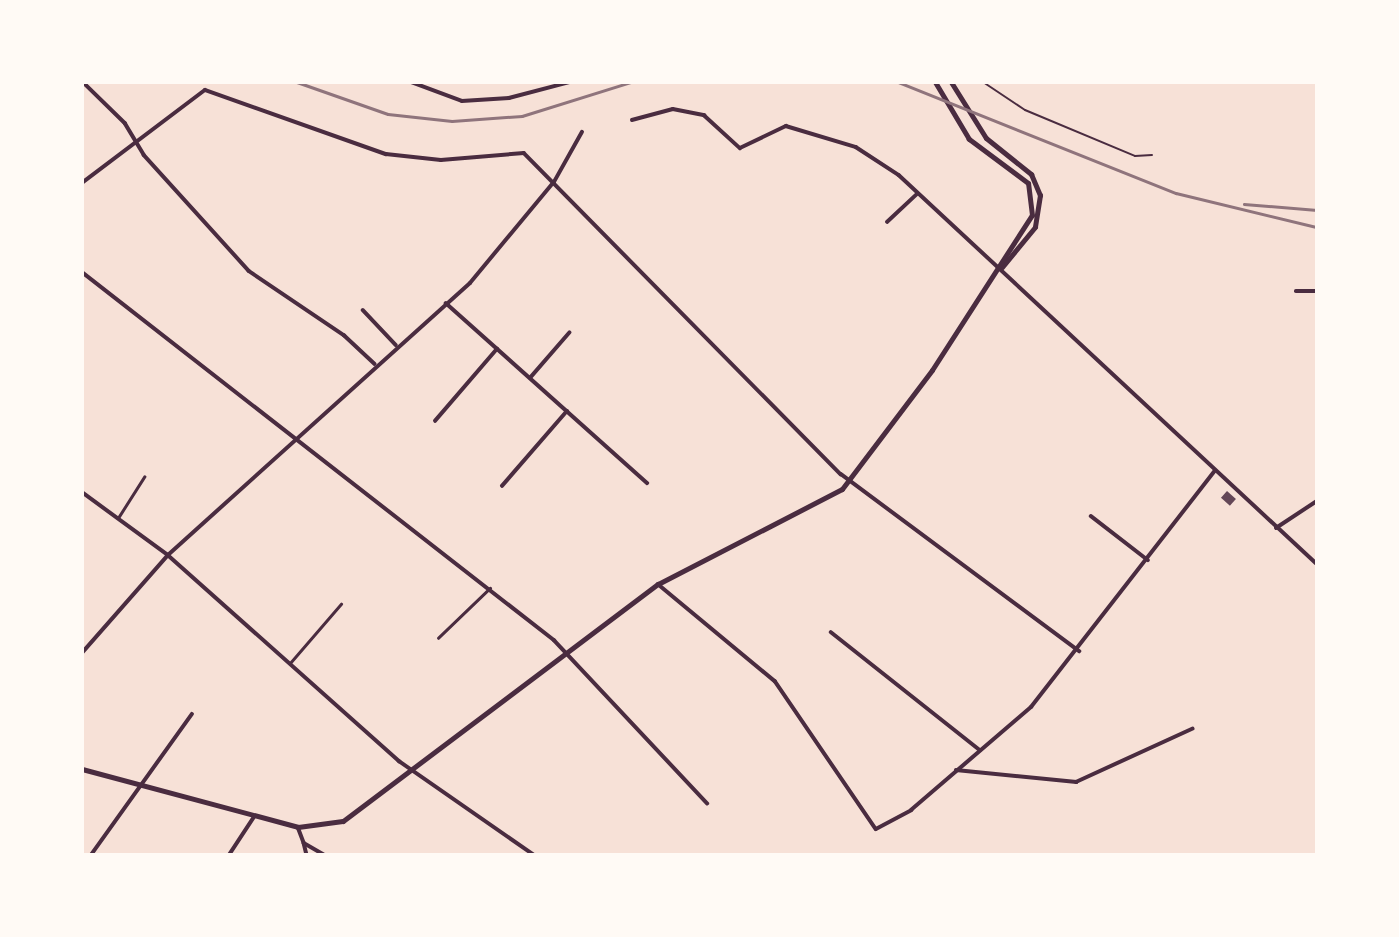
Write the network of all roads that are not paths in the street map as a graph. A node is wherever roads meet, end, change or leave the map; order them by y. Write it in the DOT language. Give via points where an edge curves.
graph roads {
  1 [pos="83,82"];
  2 [pos="411,82"];
  3 [pos="570,82"];
  4 [pos="935,82"];
  5 [pos="951,82"];
  6 [pos="984,82"];
  7 [pos="632,120"];
  8 [pos="582,132"];
  9 [pos="135,141"];
  10 [pos="1152,156"];
  11 [pos="554,182"];
  12 [pos="82,183"];
  13 [pos="917,194"];
  14 [pos="887,222"];
  15 [pos="997,271"];
  16 [pos="82,272"];
  17 [pos="1296,291"];
  18 [pos="1317,291"];
  19 [pos="446,303"];
  20 [pos="363,310"];
  21 [pos="569,333"];
  22 [pos="396,345"];
  23 [pos="497,349"];
  24 [pos="375,364"];
  25 [pos="530,378"];
  26 [pos="567,411"];
  27 [pos="435,421"];
  28 [pos="296,434"];
  29 [pos="1215,471"];
  30 [pos="144,477"];
  31 [pos="849,481"];
  32 [pos="647,483"];
  33 [pos="502,486"];
  34 [pos="82,492"];
  35 [pos="1317,501"];
  36 [pos="1091,516"];
  37 [pos="117,518"];
  38 [pos="1276,528"];
  39 [pos="168,555"];
  40 [pos="1148,560"];
  41 [pos="1317,564"];
  42 [pos="658,584"];
  43 [pos="490,588"];
  44 [pos="341,604"];
  45 [pos="831,632"];
  46 [pos="438,638"];
  47 [pos="1079,651"];
  48 [pos="568,652"];
  49 [pos="82,653"];
  50 [pos="290,663"];
  51 [pos="192,714"];
  52 [pos="1192,729"];
  53 [pos="980,750"];
  54 [pos="82,769"];
  55 [pos="415,769"];
  56 [pos="956,770"];
  57 [pos="139,784"];
  58 [pos="707,803"];
  59 [pos="256,815"];
  60 [pos="298,827"];
  61 [pos="304,843"];
  62 [pos="91,855"];
  63 [pos="229,855"];
  64 [pos="307,855"];
  65 [pos="325,855"];
  66 [pos="534,855"];
  1 -- 9 [label="street" via="125,122"];
  2 -- 3 [label="street" via="462,101 509,98"];
  4 -- 15 [label="main road" via="969,139 1022,175 1031,192 1032,215"];
  5 -- 15 [label="main road" via="986,138 1031,174 1040,195 1035,227"];
  6 -- 10 [label="lane" via="1026,110 1135,156"];
  7 -- 13 [label="street" via="673,109 704,115 740,148 771,129 810,131 856,147"];
  8 -- 11 [label="street"];
  9 -- 11 [label="street" via="205,90 386,154 440,160 524,153"];
  9 -- 12 [label="street"];
  9 -- 24 [label="street" via="249,271 344,335"];
  11 -- 19 [label="street"];
  11 -- 31 [label="street"];
  13 -- 14 [label="street"];
  13 -- 15 [label="street"];
  15 -- 29 [label="street"];
  15 -- 31 [label="main road"];
  16 -- 28 [label="street"];
  17 -- 18 [label="street"];
  19 -- 22 [label="street"];
  19 -- 23 [label="street"];
  20 -- 22 [label="street"];
  21 -- 25 [label="street"];
  22 -- 24 [label="street"];
  23 -- 25 [label="street"];
  23 -- 27 [label="street"];
  24 -- 28 [label="street"];
  25 -- 26 [label="street"];
  26 -- 32 [label="street"];
  26 -- 33 [label="street"];
  28 -- 39 [label="street"];
  28 -- 43 [label="street"];
  29 -- 38 [label="street"];
  29 -- 40 [label="street"];
  30 -- 37 [label="street"];
  31 -- 42 [label="main road" via="825,502"];
  31 -- 47 [label="street"];
  34 -- 37 [label="street"];
  35 -- 38 [label="street"];
  36 -- 40 [label="street"];
  37 -- 39 [label="street"];
  38 -- 41 [label="street"];
  39 -- 49 [label="street"];
  39 -- 50 [label="street"];
  40 -- 47 [label="street"];
  42 -- 48 [label="main road"];
  42 -- 56 [label="street" via="782,689 876,829"];
  43 -- 46 [label="street"];
  43 -- 48 [label="street"];
  44 -- 50 [label="street"];
  45 -- 53 [label="street"];
  47 -- 53 [label="street" via="1031,707"];
  48 -- 55 [label="main road"];
  48 -- 58 [label="street"];
  50 -- 55 [label="street"];
  51 -- 57 [label="street"];
  52 -- 56 [label="street" via="1076,782"];
  53 -- 56 [label="street"];
  54 -- 57 [label="main road"];
  55 -- 60 [label="main road" via="343,821"];
  55 -- 66 [label="street"];
  57 -- 59 [label="main road"];
  57 -- 62 [label="street"];
  59 -- 60 [label="main road"];
  59 -- 63 [label="street"];
  60 -- 61 [label="street"];
  61 -- 64 [label="street"];
  61 -- 65 [label="street"];
}
